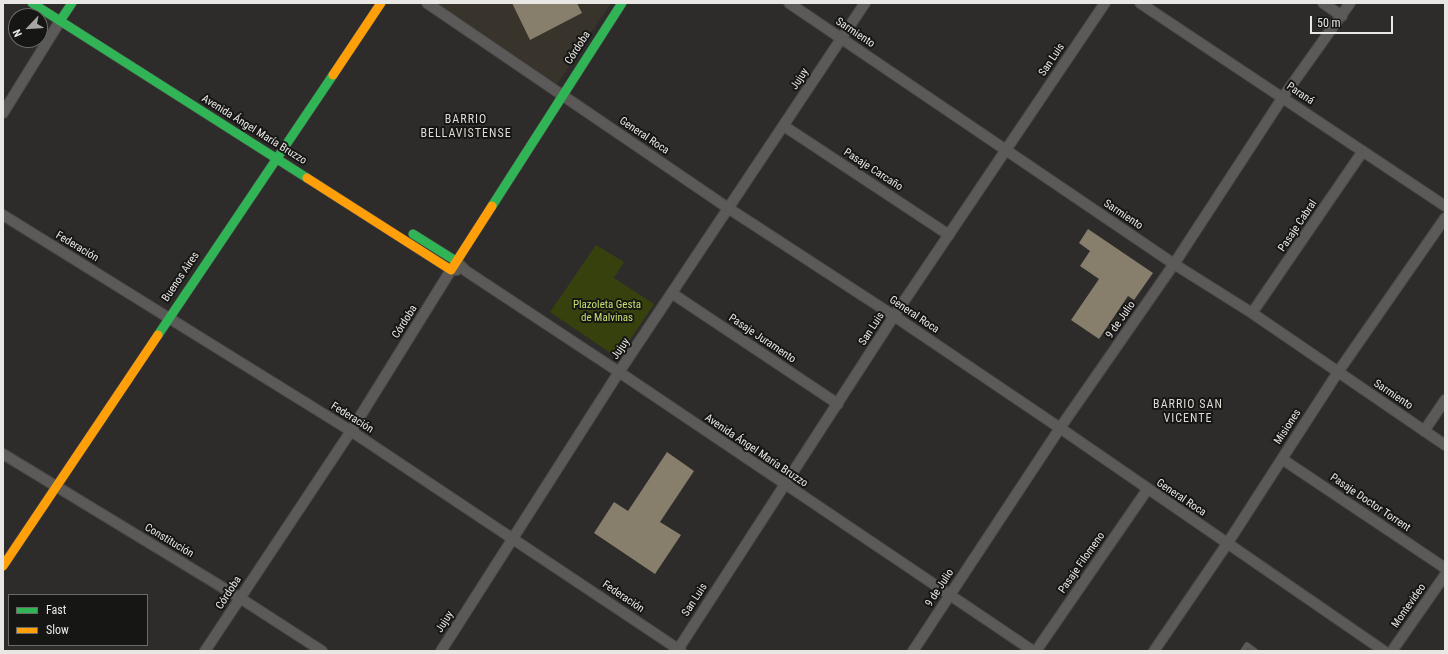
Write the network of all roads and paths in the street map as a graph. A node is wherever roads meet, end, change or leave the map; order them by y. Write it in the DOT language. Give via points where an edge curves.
graph roads {
  1 [pos="32,3"];
  2 [pos="49,3"];
  3 [pos="72,3"];
  4 [pos="381,3"];
  5 [pos="427,3"];
  6 [pos="622,3"];
  7 [pos="789,3"];
  8 [pos="865,3"];
  9 [pos="1105,3"];
  10 [pos="1140,3"];
  11 [pos="1323,3"];
  12 [pos="1350,3"];
  13 [pos="1342,16"];
  14 [pos="62,17"];
  15 [pos="841,39"];
  16 [pos="562,94"];
  17 [pos="1283,97"];
  18 [pos="3,113"];
  19 [pos="784,126"];
  20 [pos="1006,150"];
  21 [pos="1363,151"];
  22 [pos="279,154"];
  23 [pos="316,172"];
  24 [pos="1445,206"];
  25 [pos="728,208"];
  26 [pos="3,216"];
  27 [pos="1445,218"];
  28 [pos="403,227"];
  29 [pos="949,235"];
  30 [pos="1174,264"];
  31 [pos="454,265"];
  32 [pos="673,294"];
  33 [pos="1252,313"];
  34 [pos="894,316"];
  35 [pos="169,317"];
  36 [pos="619,372"];
  37 [pos="1338,372"];
  38 [pos="1445,400"];
  39 [pos="838,404"];
  40 [pos="1060,428"];
  41 [pos="351,431"];
  42 [pos="1424,431"];
  43 [pos="1445,445"];
  44 [pos="3,454"];
  45 [pos="1282,459"];
  46 [pos="784,484"];
  47 [pos="56,487"];
  48 [pos="1147,490"];
  49 [pos="513,537"];
  50 [pos="1227,544"];
  51 [pos="3,566"];
  52 [pos="1445,568"];
  53 [pos="1445,575"];
  54 [pos="949,595"];
  55 [pos="240,598"];
  56 [pos="679,650"];
  57 [pos="206,651"];
  58 [pos="322,651"];
  59 [pos="441,651"];
  60 [pos="913,651"];
  61 [pos="1033,651"];
  62 [pos="1036,651"];
  63 [pos="1154,651"];
  64 [pos="1243,651"];
  65 [pos="1255,651"];
  66 [pos="1384,651"];
  67 [pos="1392,651"];
  1 -- 14 [label="street, Avenida Ángel María Bruzzo"];
  2 -- 14 [label="street, Avenida Ángel María Bruzzo"];
  3 -- 14 [label="street"];
  4 -- 22 [label="street, Buenos Aires"];
  5 -- 16 [label="street, General Roca"];
  6 -- 16 [label="street, Córdoba"];
  7 -- 15 [label="street, Sarmiento"];
  8 -- 15 [label="street, Jujuy"];
  9 -- 20 [label="street, San Luis"];
  10 -- 17 [label="street, Paraná"];
  11 -- 13 [label="street"];
  12 -- 13 [label="street, 9 de Julio"];
  13 -- 17 [label="street, 9 de Julio"];
  14 -- 18 [label="street"];
  14 -- 22 [label="street, Avenida Ángel María Bruzzo"];
  15 -- 19 [label="street, Jujuy"];
  15 -- 20 [label="street, Sarmiento"];
  16 -- 25 [label="street, General Roca"];
  16 -- 31 [label="street, Córdoba"];
  17 -- 21 [label="street, Paraná"];
  17 -- 30 [label="street, 9 de Julio"];
  19 -- 25 [label="street, Jujuy"];
  19 -- 29 [label="street, Pasaje Carcaño"];
  20 -- 29 [label="street, San Luis"];
  20 -- 30 [label="street, Sarmiento"];
  21 -- 24 [label="street, Paraná"];
  21 -- 33 [label="street, Pasaje Cabral"];
  22 -- 23 [label="street, Avenida Ángel María Bruzzo"];
  22 -- 31 [label="street, Avenida Ángel María Bruzzo"];
  22 -- 35 [label="street, Buenos Aires"];
  25 -- 32 [label="street, Jujuy"];
  25 -- 34 [label="street, General Roca"];
  26 -- 35 [label="street, Federación"];
  27 -- 37 [label="street, Misiones"];
  28 -- 31 [label="street, Avenida Ángel María Bruzzo"];
  29 -- 34 [label="street, San Luis"];
  30 -- 33 [label="street, Sarmiento"];
  30 -- 40 [label="street, 9 de Julio"];
  31 -- 36 [label="street, Avenida Ángel María Bruzzo"];
  31 -- 41 [label="street, Córdoba"];
  32 -- 36 [label="street, Jujuy"];
  32 -- 39 [label="street, Pasaje Juramento"];
  33 -- 37 [label="street, Sarmiento"];
  34 -- 39 [label="street, San Luis"];
  34 -- 40 [label="street, General Roca"];
  35 -- 41 [label="street, Federación"];
  35 -- 47 [label="street, Buenos Aires"];
  36 -- 46 [label="street, Avenida Ángel María Bruzzo"];
  36 -- 49 [label="street, Jujuy"];
  37 -- 42 [label="street, Sarmiento"];
  37 -- 45 [label="street, Misiones"];
  38 -- 42 [label="street"];
  39 -- 46 [label="street, San Luis"];
  40 -- 48 [label="street, General Roca"];
  40 -- 54 [label="street, 9 de Julio"];
  41 -- 49 [label="street, Federación"];
  41 -- 55 [label="street, Córdoba"];
  42 -- 43 [label="street, Sarmiento"];
  44 -- 47 [label="street, Constitución"];
  45 -- 50 [label="street, Misiones"];
  45 -- 52 [label="street, Pasaje Doctor Torrent"];
  46 -- 54 [label="street, Avenida Ángel María Bruzzo"];
  46 -- 56 [label="street, San Luis"];
  47 -- 51 [label="street, Buenos Aires"];
  47 -- 55 [label="street, Constitución"];
  48 -- 50 [label="street, General Roca"];
  48 -- 62 [label="street, Pasaje Filomeno"];
  49 -- 56 [label="street, Federación"];
  49 -- 59 [label="street, Jujuy"];
  50 -- 63 [label="street, Misiones"];
  50 -- 66 [label="street, General Roca"];
  53 -- 67 [label="street, Montevideo"];
  54 -- 60 [label="street, 9 de Julio"];
  54 -- 61 [label="street, Avenida Ángel María Bruzzo"];
  55 -- 57 [label="street, Córdoba"];
  55 -- 58 [label="street, Constitución"];
  64 -- 65 [label="lane" via="1247,645"];
}
